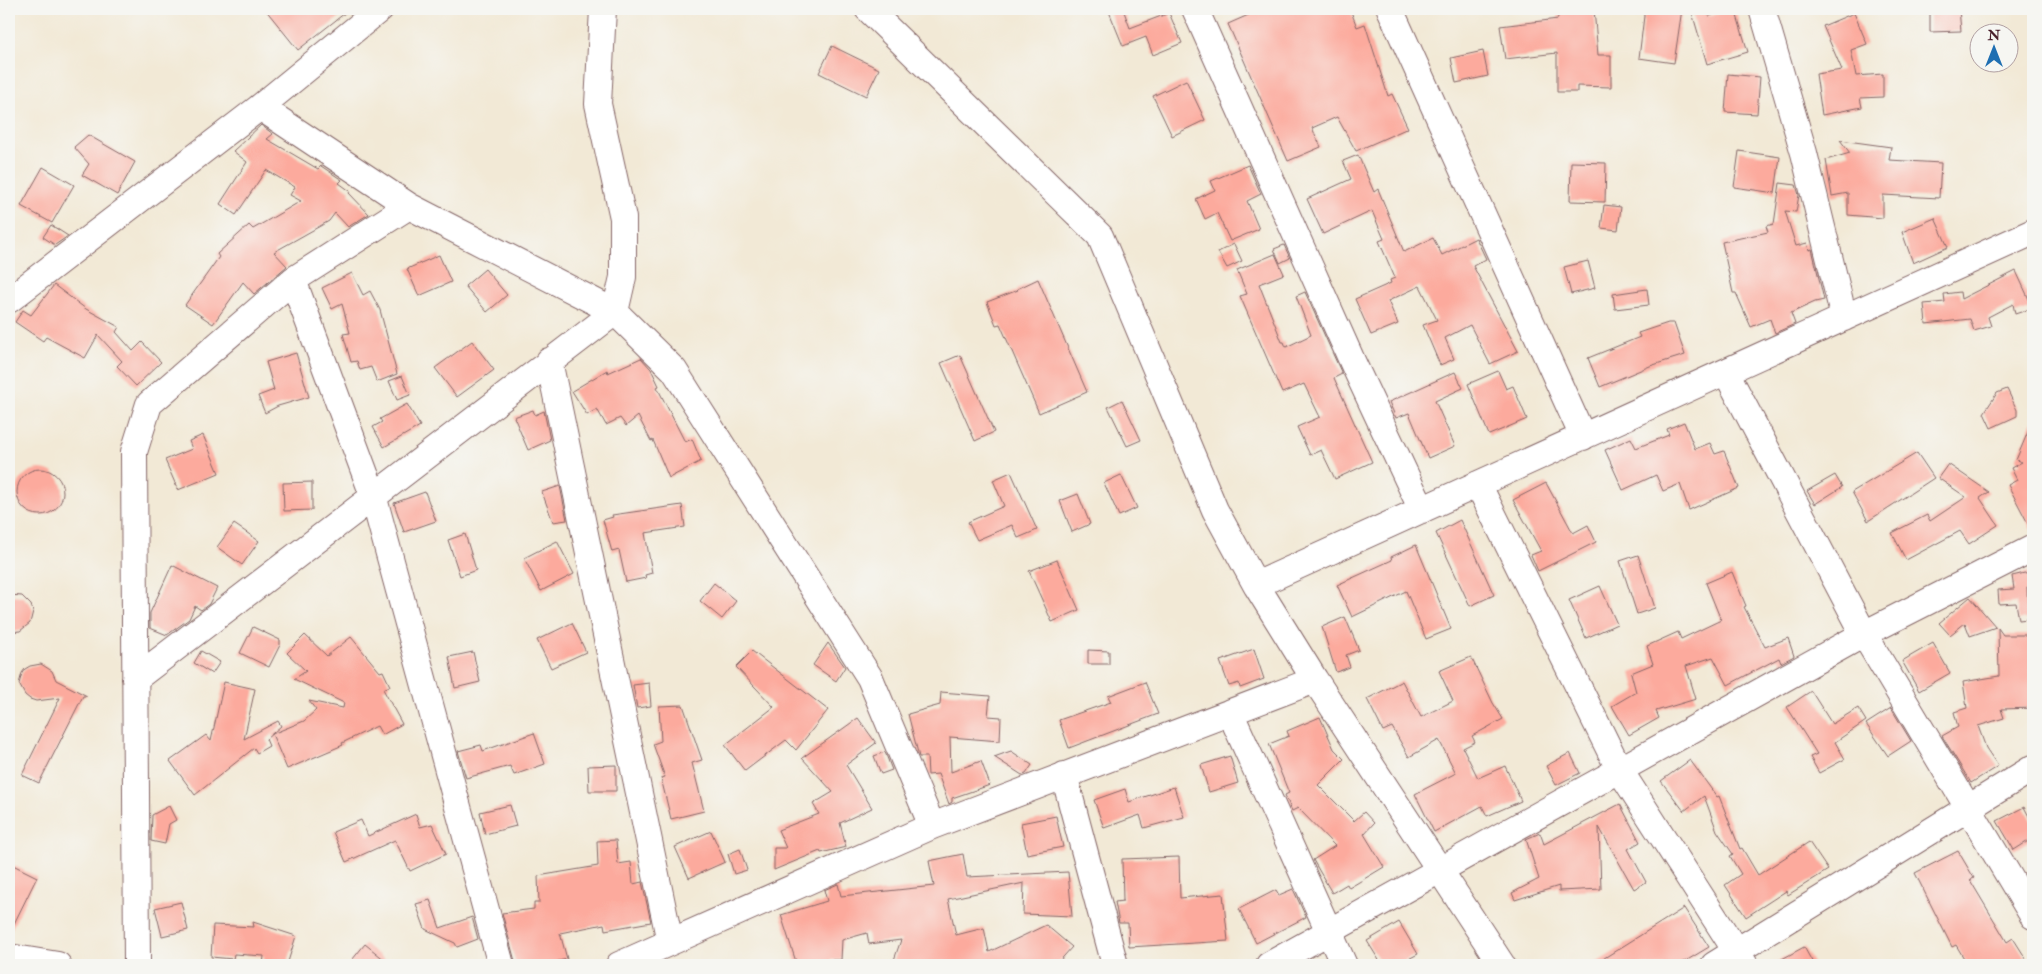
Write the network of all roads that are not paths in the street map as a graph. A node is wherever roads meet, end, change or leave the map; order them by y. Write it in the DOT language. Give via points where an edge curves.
graph roads {
  1 [pos="380,9"];
  2 [pos="603,9"];
  3 [pos="868,9"];
  4 [pos="1195,9"];
  5 [pos="1390,9"];
  6 [pos="1762,9"];
  7 [pos="260,107"];
  8 [pos="409,206"];
  9 [pos="2033,232"];
  10 [pos="293,280"];
  11 [pos="9,300"];
  12 [pos="615,312"];
  13 [pos="1844,318"];
  14 [pos="549,361"];
  15 [pos="1726,372"];
  16 [pos="1583,437"];
  17 [pos="1478,484"];
  18 [pos="373,494"];
  19 [pos="1422,510"];
  20 [pos="2033,548"];
  21 [pos="1256,585"];
  22 [pos="1864,634"];
  23 [pos="135,679"];
  24 [pos="1315,680"];
  25 [pos="1230,712"];
  26 [pos="2033,768"];
  27 [pos="1619,769"];
  28 [pos="1064,775"];
  29 [pos="1968,807"];
  30 [pos="932,826"];
  31 [pos="1439,870"];
  32 [pos="2033,916"];
  33 [pos="1329,932"];
  34 [pos="670,942"];
  35 [pos="9,957"];
  36 [pos="1740,958"];
  37 [pos="58,965"];
  38 [pos="137,965"];
  39 [pos="501,965"];
  40 [pos="619,965"];
  41 [pos="1115,965"];
  42 [pos="1269,965"];
  43 [pos="1344,965"];
  44 [pos="1502,965"];
  45 [pos="1714,965"];
  1 -- 7 [label="street"];
  2 -- 12 [label="street" via="598,104 622,218 623,277"];
  3 -- 21 [label="street" via="1100,236 1215,510"];
  4 -- 19 [label="street"];
  5 -- 16 [label="street"];
  6 -- 13 [label="street" via="1804,153"];
  7 -- 8 [label="street"];
  7 -- 11 [label="street"];
  8 -- 10 [label="street"];
  8 -- 12 [label="street"];
  9 -- 13 [label="street"];
  10 -- 18 [label="street"];
  10 -- 23 [label="street" via="150,404 134,452"];
  12 -- 14 [label="street"];
  12 -- 30 [label="street" via="674,370 870,678"];
  13 -- 15 [label="street"];
  14 -- 18 [label="street"];
  14 -- 34 [label="street"];
  15 -- 16 [label="street"];
  15 -- 22 [label="street"];
  16 -- 17 [label="street"];
  17 -- 19 [label="street"];
  17 -- 27 [label="street"];
  18 -- 23 [label="street"];
  18 -- 39 [label="street"];
  19 -- 21 [label="street"];
  20 -- 22 [label="street"];
  21 -- 24 [label="street"];
  22 -- 27 [label="street"];
  22 -- 29 [label="street"];
  23 -- 38 [label="street"];
  24 -- 25 [label="street"];
  24 -- 31 [label="street"];
  25 -- 28 [label="street"];
  25 -- 33 [label="street"];
  26 -- 29 [label="street"];
  27 -- 31 [label="street"];
  27 -- 36 [label="street"];
  28 -- 30 [label="street"];
  28 -- 41 [label="street"];
  29 -- 32 [label="street"];
  29 -- 36 [label="street"];
  30 -- 34 [label="street"];
  31 -- 33 [label="street"];
  31 -- 44 [label="street"];
  33 -- 42 [label="street"];
  33 -- 43 [label="street"];
  34 -- 40 [label="street"];
  35 -- 37 [label="street"];
  36 -- 45 [label="street"];
}
